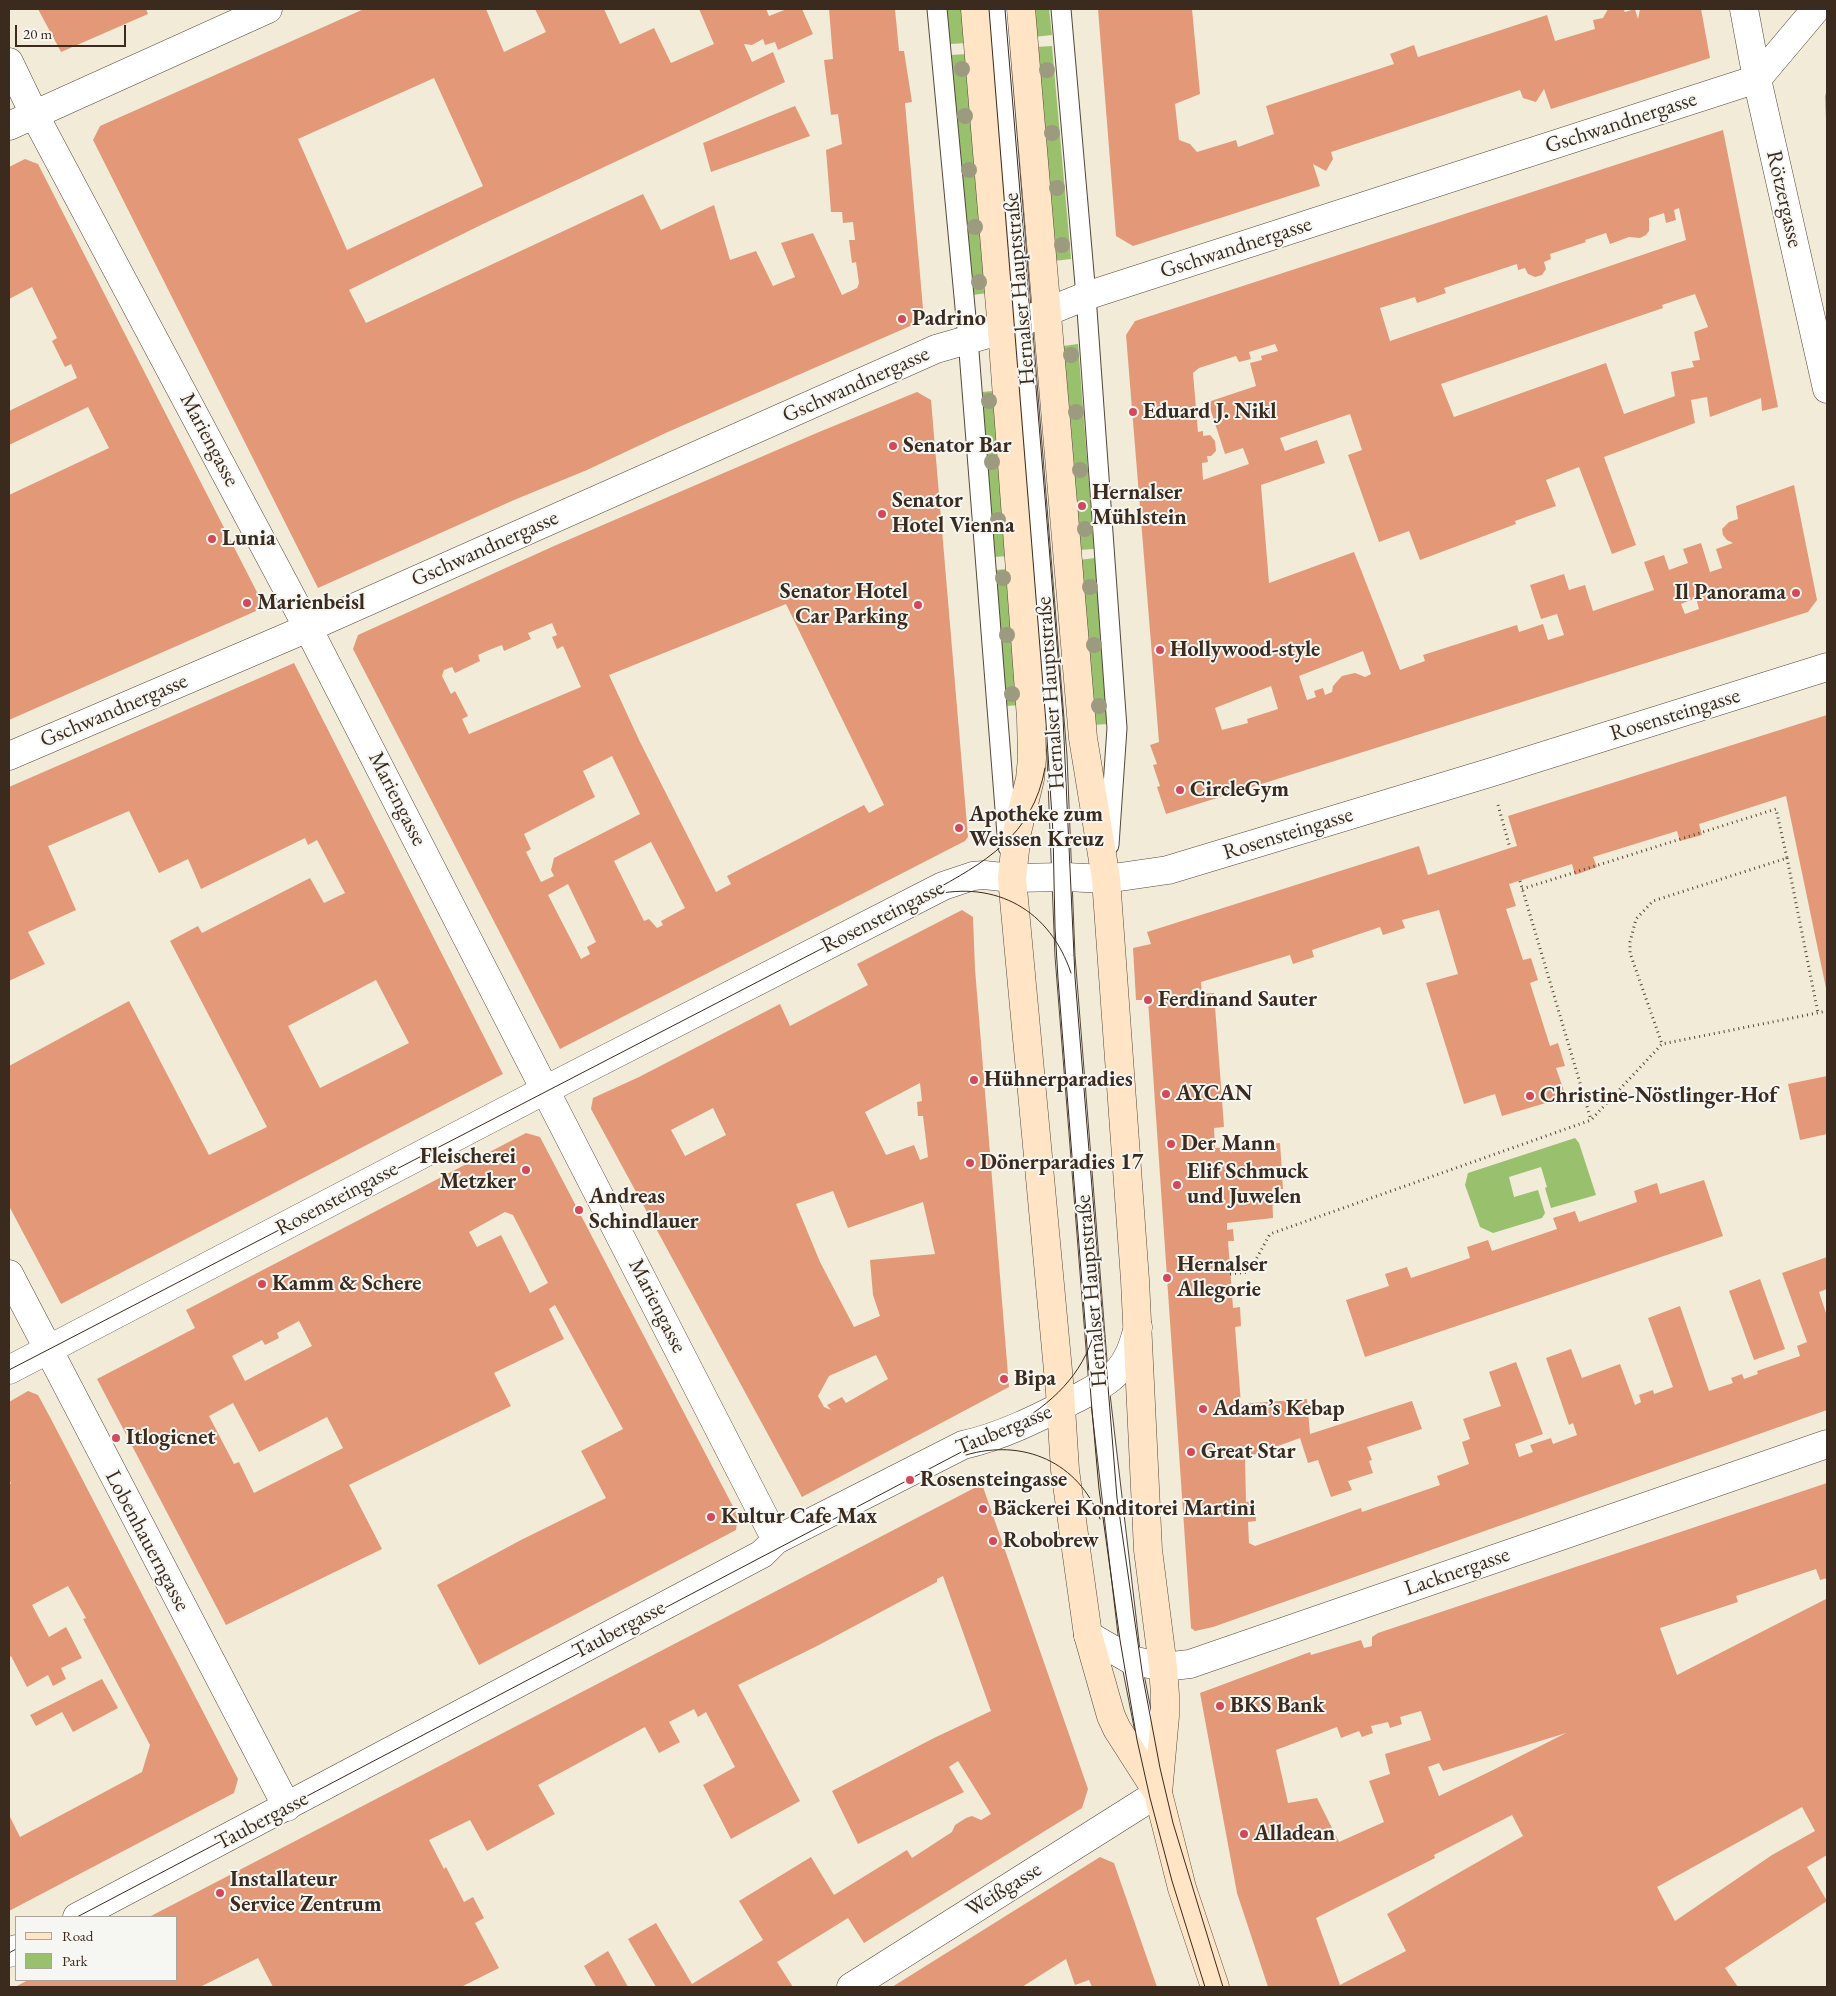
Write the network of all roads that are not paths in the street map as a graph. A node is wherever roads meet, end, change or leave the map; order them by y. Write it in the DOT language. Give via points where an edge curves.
graph roads {
  1 [pos="268,9"];
  2 [pos="937,9"];
  3 [pos="975,9"];
  4 [pos="997,9"];
  5 [pos="1021,9"];
  6 [pos="1061,9"];
  7 [pos="1744,9"];
  8 [pos="1816,9"];
  9 [pos="9,62"];
  10 [pos="1757,79"];
  11 [pos="34,114"];
  12 [pos="9,126"];
  13 [pos="1086,296"];
  14 [pos="1024,322"];
  15 [pos="968,339"];
  16 [pos="1827,389"];
  17 [pos="308,628"];
  18 [pos="1827,667"];
  19 [pos="9,756"];
  20 [pos="1062,877"];
  21 [pos="1012,878"];
  22 [pos="1106,879"];
  23 [pos="546,1089"];
  24 [pos="9,1274"];
  25 [pos="1138,1327"];
  26 [pos="47,1350"];
  27 [pos="9,1370"];
  28 [pos="1099,1386"];
  29 [pos="1060,1406"];
  30 [pos="1827,1444"];
  31 [pos="776,1540"];
  32 [pos="1088,1635"];
  33 [pos="1131,1660"];
  34 [pos="1163,1667"];
  35 [pos="1158,1792"];
  36 [pos="287,1808"];
  37 [pos="79,1916"];
  38 [pos="851,1987"];
  39 [pos="1215,1987"];
  1 -- 11 [label="street"];
  2 -- 15 [label="lane, Hernalser Hauptstraße"];
  3 -- 14 [label="main road, Hernalser Hauptstraße"];
  4 -- 14 [label="lane, Hernalser Hauptstraße"];
  5 -- 14 [label="main road, Hernalser Hauptstraße"];
  6 -- 13 [label="lane, Hernalser Hauptstraße"];
  7 -- 10 [label="street, Rötzergasse"];
  8 -- 10 [label="street"];
  9 -- 11 [label="street, Mariengasse"];
  10 -- 13 [label="street, Gschwandnergasse"];
  10 -- 16 [label="street, Rötzergasse"];
  11 -- 12 [label="street"];
  11 -- 17 [label="street, Mariengasse"];
  13 -- 14 [label="street, Gschwandnergasse"];
  13 -- 22 [label="lane, Hernalser Hauptstraße" via="1117,728"];
  14 -- 15 [label="street, Gschwandnergasse"];
  14 -- 20 [label="lane, Hernalser Hauptstraße" via="1057,756"];
  14 -- 21 [label="main road, Hernalser Hauptstraße" via="1032,758 1016,832"];
  14 -- 22 [label="main road, Hernalser Hauptstraße"];
  15 -- 17 [label="street, Gschwandnergasse" via="936,349"];
  15 -- 21 [label="lane, Hernalser Hauptstraße" via="998,738"];
  17 -- 19 [label="street, Gschwandnergasse"];
  17 -- 23 [label="street, Mariengasse"];
  18 -- 22 [label="street, Rosensteingasse" via="1168,870"];
  20 -- 21 [label="street, Rosensteingasse"];
  20 -- 22 [label="street, Rosensteingasse"];
  20 -- 28 [label="lane, Hernalser Hauptstraße" via="1065,956"];
  21 -- 23 [label="street, Rosensteingasse" via="973,876 943,886"];
  21 -- 29 [label="main road, Hernalser Hauptstraße"];
  22 -- 25 [label="main road, Hernalser Hauptstraße"];
  23 -- 26 [label="street, Rosensteingasse"];
  23 -- 31 [label="street, Mariengasse"];
  24 -- 26 [label="street, Lobenhauerngasse"];
  25 -- 28 [label="street, Taubergasse" via="1134,1344 1118,1372"];
  25 -- 34 [label="main road, Hernalser Hauptstraße" via="1148,1550"];
  26 -- 27 [label="street, Rosensteingasse"];
  26 -- 36 [label="street, Lobenhauerngasse"];
  28 -- 29 [label="street, Taubergasse"];
  28 -- 33 [label="lane, Hernalser Hauptstraße"];
  29 -- 31 [label="street, Taubergasse" via="985,1440 962,1445"];
  29 -- 32 [label="main road, Hernalser Hauptstraße" via="1065,1470"];
  30 -- 34 [label="street, Lacknergasse" via="1190,1664"];
  31 -- 36 [label="street, Taubergasse" via="762,1554"];
  32 -- 33 [label="street, Lacknergasse"];
  32 -- 35 [label="main road, Hernalser Hauptstraße" via="1111,1716"];
  33 -- 34 [label="street, Lacknergasse"];
  33 -- 35 [label="lane, Hernalser Hauptstraße"];
  34 -- 35 [label="main road, Hernalser Hauptstraße" via="1165,1716"];
  35 -- 38 [label="street, Weißgasse"];
  35 -- 39 [label="main road, Hernalser Hauptstraße" via="1182,1888"];
  36 -- 37 [label="street, Taubergasse"];
}
